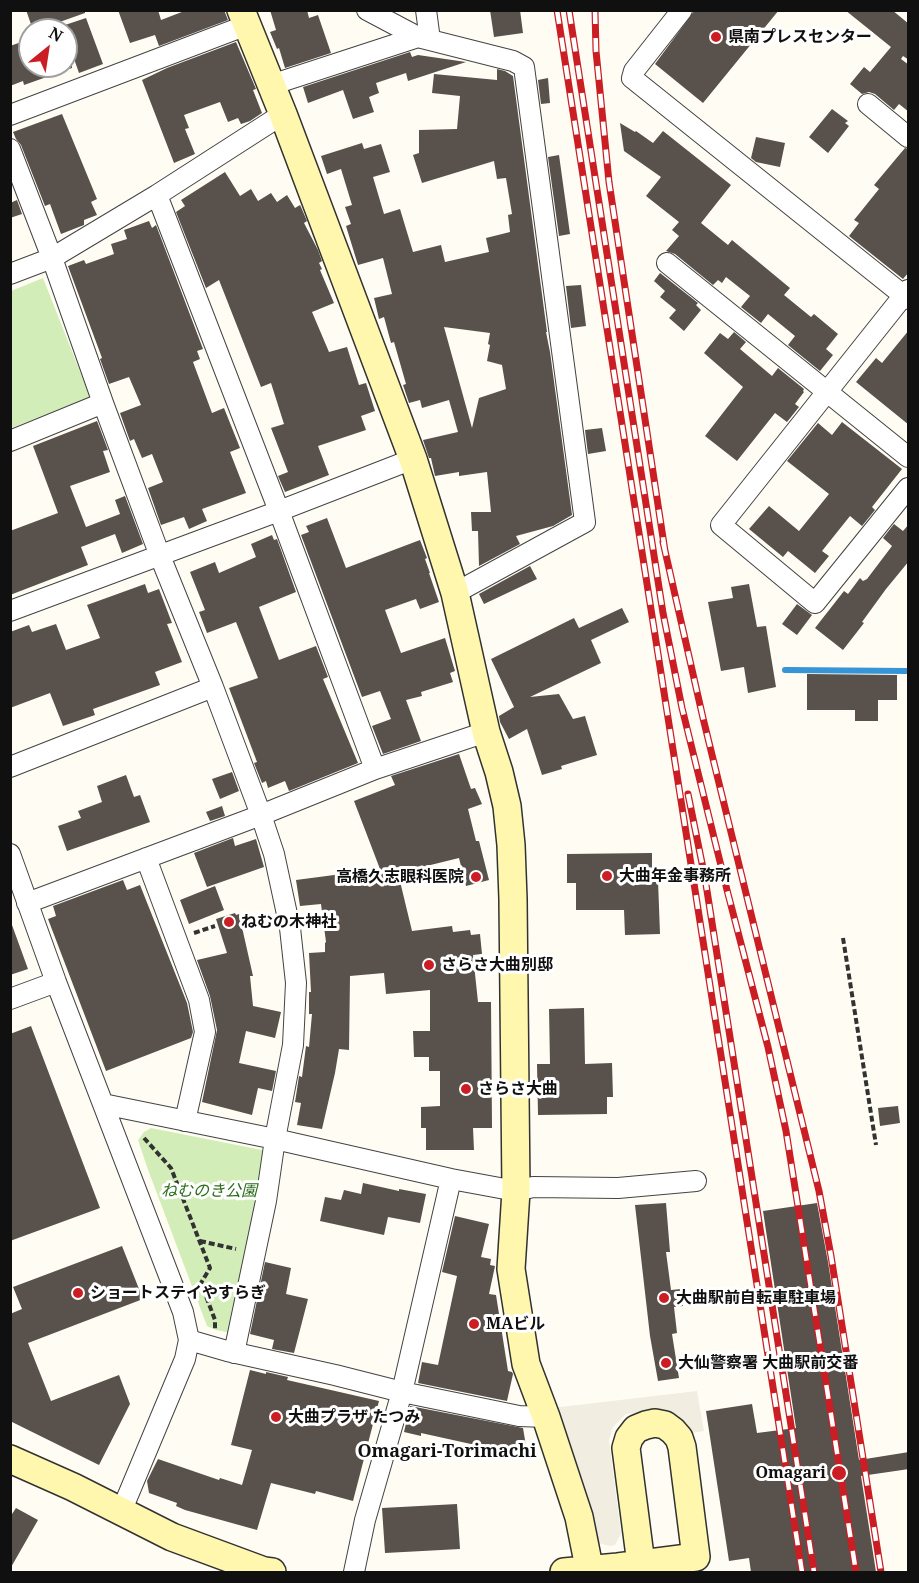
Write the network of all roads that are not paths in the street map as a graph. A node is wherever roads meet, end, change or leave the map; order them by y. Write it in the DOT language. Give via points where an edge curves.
graph roads {
  1 [pos="367,10"];
  2 [pos="426,10"];
  3 [pos="682,10"];
  4 [pos="244,18"];
  5 [pos="424,38"];
  6 [pos="272,85"];
  7 [pos="868,104"];
  8 [pos="283,114"];
  9 [pos="10,116"];
  10 [pos="909,136"];
  11 [pos="10,149"];
  12 [pos="157,195"];
  13 [pos="52,258"];
  14 [pos="667,263"];
  15 [pos="10,274"];
  16 [pos="907,295"];
  17 [pos="828,392"];
  18 [pos="103,403"];
  19 [pos="10,441"];
  20 [pos="909,458"];
  21 [pos="412,459"];
  22 [pos="909,488"];
  23 [pos="279,511"];
  24 [pos="160,556"];
  25 [pos="455,593"];
  26 [pos="10,611"];
  27 [pos="213,687"];
  28 [pos="486,732"];
  29 [pos="10,767"];
  30 [pos="375,769"];
  31 [pos="261,815"];
  32 [pos="10,854"];
  33 [pos="146,858"];
  34 [pos="27,903"];
  35 [pos="56,982"];
  36 [pos="10,999"];
  37 [pos="103,1104"];
  38 [pos="185,1121"];
  39 [pos="275,1139"];
  40 [pos="451,1179"];
  41 [pos="696,1181"];
  42 [pos="516,1191"];
  43 [pos="189,1340"];
  44 [pos="225,1350"];
  45 [pos="402,1392"];
  46 [pos="546,1417"];
  47 [pos="10,1459"];
  48 [pos="122,1512"];
  49 [pos="641,1564"];
  50 [pos="581,1571"];
  51 [pos="272,1572"];
  52 [pos="354,1572"];
  1 -- 5 [label="street"];
  2 -- 5 [label="street"];
  3 -- 16 [label="street" via="632,78"];
  4 -- 6 [label="street"];
  4 -- 9 [label="street"];
  5 -- 6 [label="street"];
  5 -- 25 [label="street" via="524,67 585,522"];
  6 -- 8 [label="street"];
  7 -- 10 [label="street"];
  8 -- 12 [label="street"];
  8 -- 21 [label="street"];
  11 -- 13 [label="street"];
  12 -- 13 [label="street"];
  12 -- 23 [label="street"];
  13 -- 15 [label="street"];
  13 -- 18 [label="street"];
  14 -- 17 [label="street"];
  16 -- 17 [label="street"];
  17 -- 20 [label="street"];
  17 -- 22 [label="street" via="721,525 815,603"];
  18 -- 19 [label="street"];
  18 -- 24 [label="street"];
  21 -- 23 [label="street"];
  21 -- 25 [label="street"];
  23 -- 24 [label="street"];
  23 -- 30 [label="street"];
  24 -- 26 [label="street"];
  24 -- 27 [label="street"];
  25 -- 28 [label="street"];
  27 -- 29 [label="street"];
  27 -- 31 [label="street"];
  28 -- 30 [label="street"];
  28 -- 42 [label="street" via="507,806 511,845"];
  30 -- 31 [label="street"];
  31 -- 33 [label="street"];
  31 -- 39 [label="street" via="290,928 296,983 293,1045"];
  32 -- 34 [label="street"];
  33 -- 34 [label="street"];
  33 -- 38 [label="street" via="200,1000 206,1032"];
  34 -- 35 [label="street"];
  35 -- 36 [label="street"];
  35 -- 37 [label="street"];
  37 -- 38 [label="street"];
  37 -- 43 [label="street" via="183,1312"];
  38 -- 39 [label="street"];
  39 -- 40 [label="street"];
  39 -- 44 [label="street" via="256,1253"];
  40 -- 42 [label="street"];
  40 -- 45 [label="street"];
  41 -- 42 [label="street" via="618,1188 533,1187"];
  42 -- 46 [label="street" via="511,1269 526,1364"];
  43 -- 44 [label="street"];
  43 -- 48 [label="street" via="185,1359"];
  44 -- 45 [label="street"];
  45 -- 46 [label="street" via="519,1416"];
  45 -- 52 [label="street"];
  46 -- 50 [label="street" via="579,1517"];
  47 -- 48 [label="street"];
  48 -- 51 [label="street" via="172,1537"];
  49 -- 49 [label="street" via="626,1448 636,1429 665,1425 679,1438 682,1447 696,1557"];
  49 -- 50 [label="street"];
}
